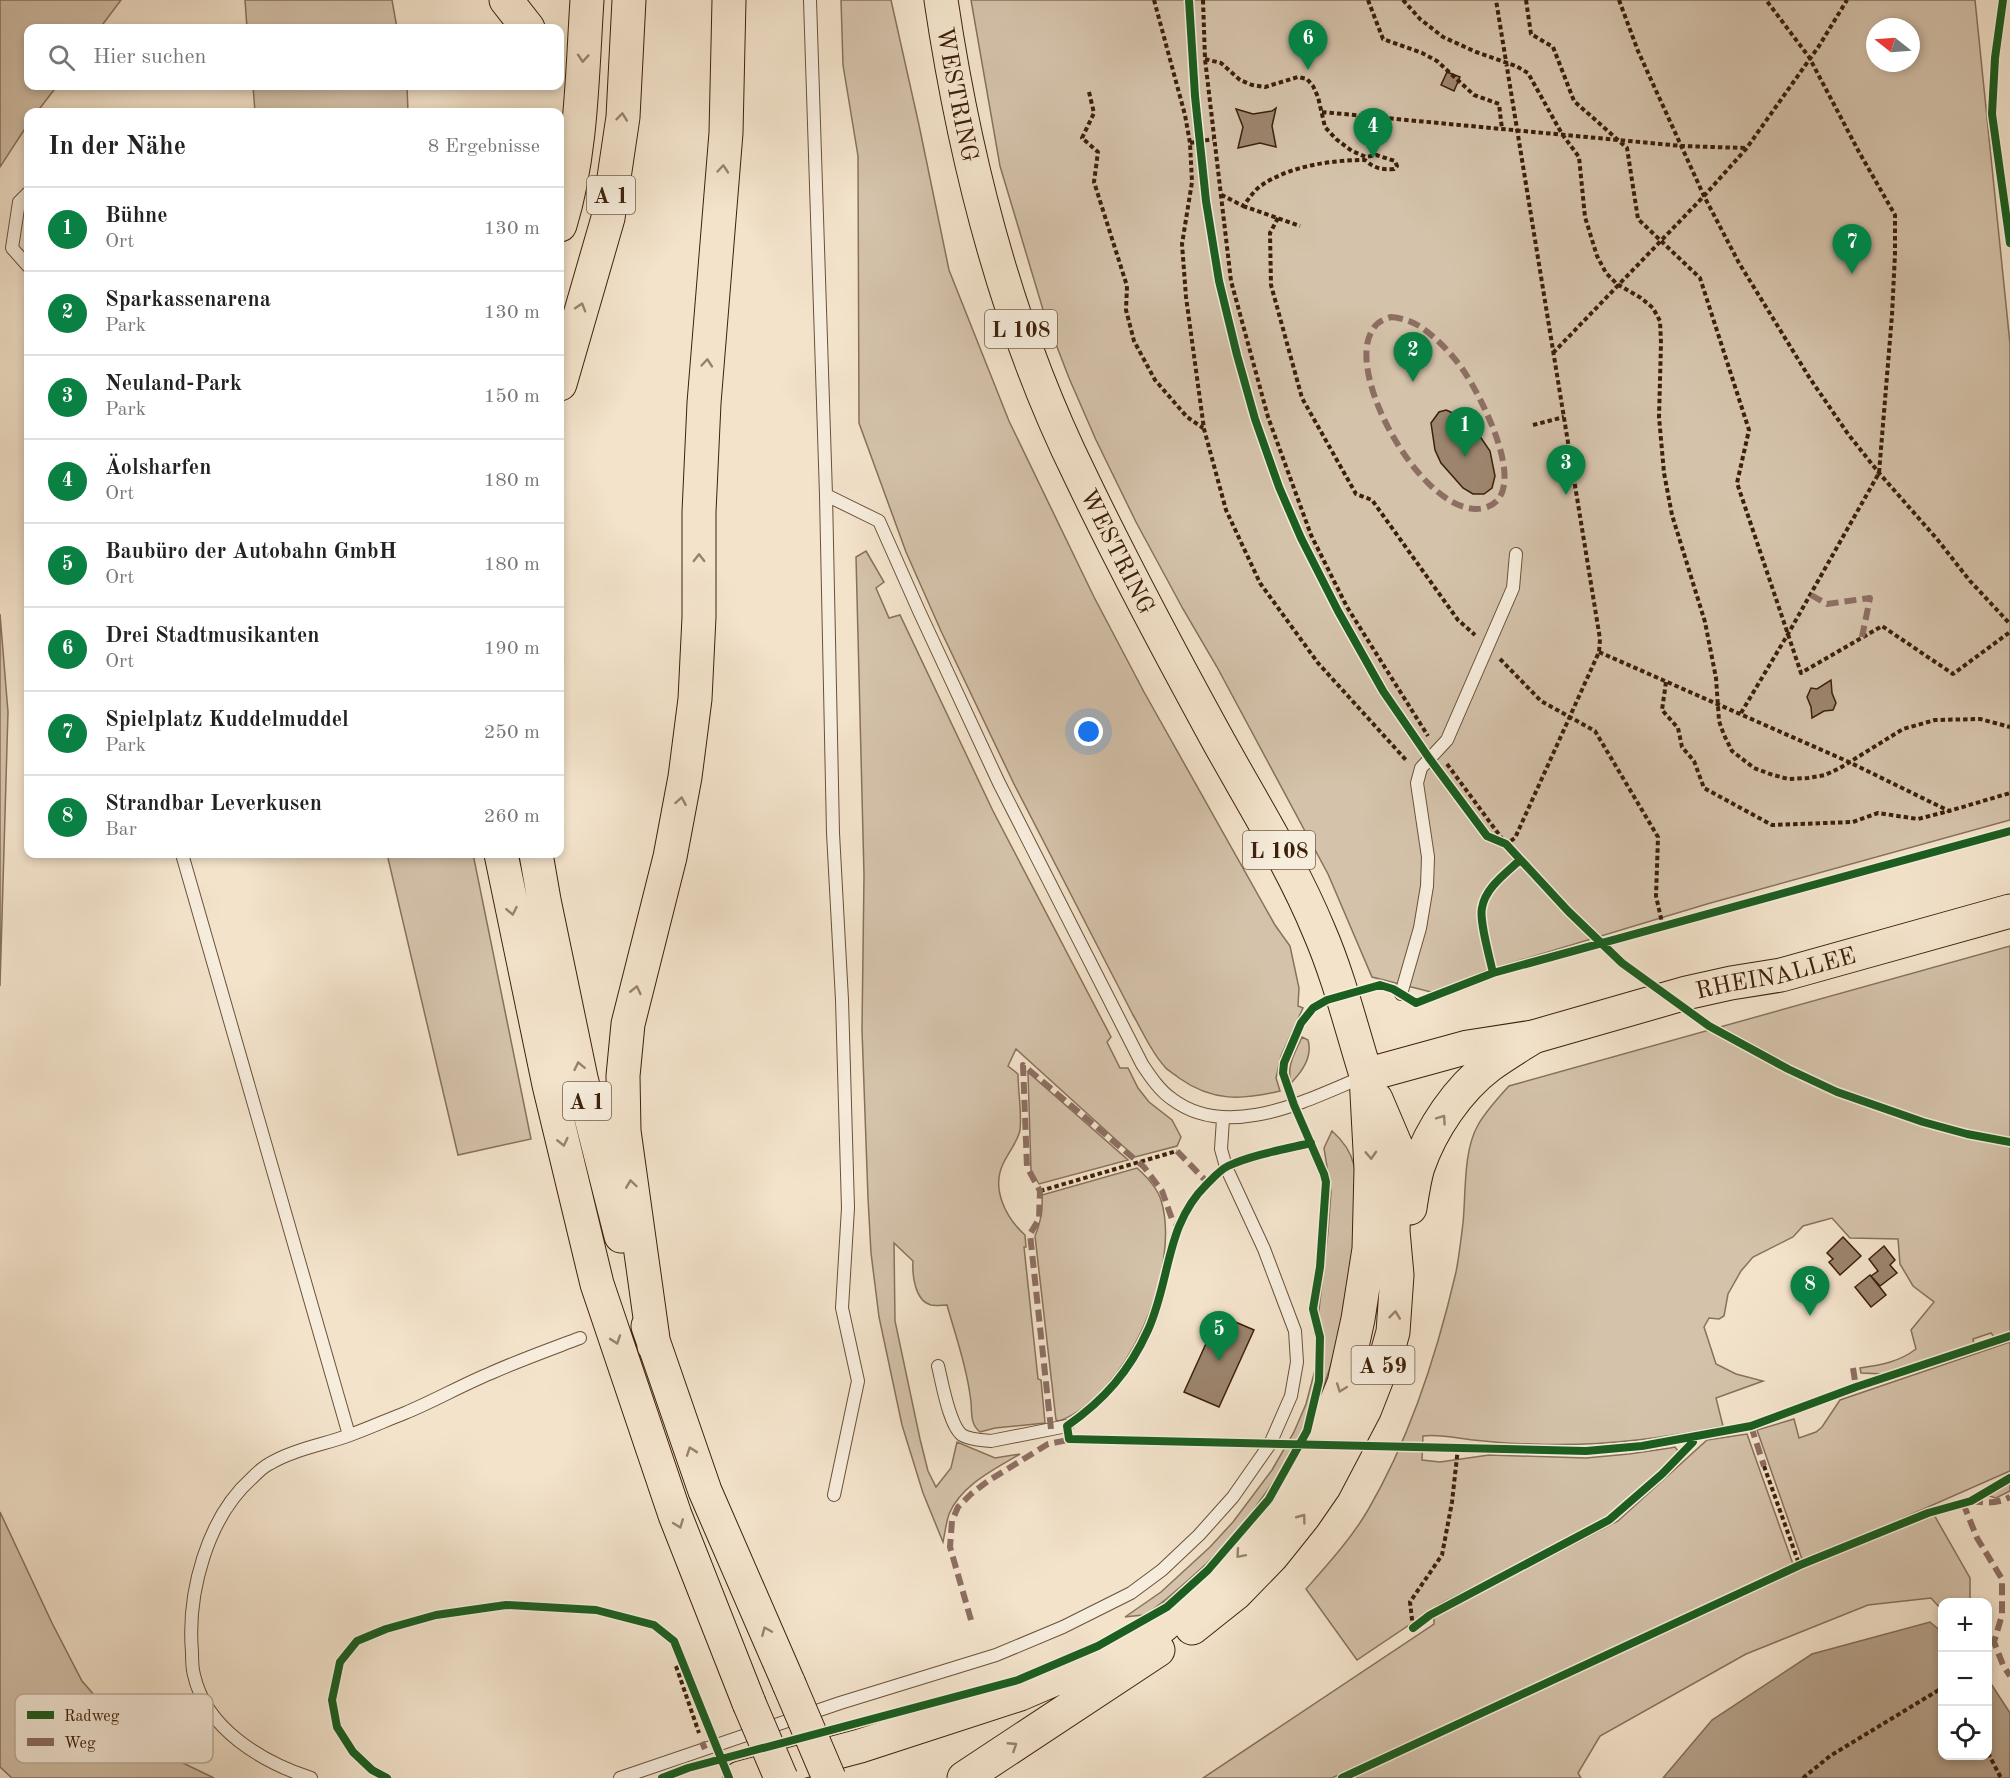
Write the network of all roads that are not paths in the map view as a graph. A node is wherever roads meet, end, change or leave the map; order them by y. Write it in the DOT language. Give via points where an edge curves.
graph roads {
  1 [pos="506,0"];
  2 [pos="587,0"];
  3 [pos="629,0"];
  4 [pos="729,0"];
  5 [pos="810,0"];
  6 [pos="941,0"];
  7 [pos="525,24"];
  8 [pos="564,88"];
  9 [pos="579,118"];
  10 [pos="24,197"];
  11 [pos="564,211"];
  12 [pos="24,262"];
  13 [pos="564,370"];
  14 [pos="825,495"];
  15 [pos="1516,554"];
  16 [pos="183,858"];
  17 [pos="502,858"];
  18 [pos="537,858"];
  19 [pos="2010,911"];
  20 [pos="1401,993"];
  21 [pos="1533,1037"];
  22 [pos="1366,1075"];
  23 [pos="1223,1119"];
  24 [pos="1397,1275"];
  25 [pos="580,1338"];
  26 [pos="654,1346"];
  27 [pos="938,1366"];
  28 [pos="1067,1426"];
  29 [pos="349,1436"];
  30 [pos="834,1495"];
  31 [pos="1166,1644"];
  32 [pos="201,1694"];
  33 [pos="213,1714"];
  34 [pos="311,1778"];
  35 [pos="620,1778"];
  36 [pos="740,1778"];
  37 [pos="781,1778"];
  38 [pos="816,1778"];
  39 [pos="829,1778"];
  40 [pos="964,1778"];
  1 -- 7 [label="main road"];
  2 -- 9 [label="main road, A 1, one-way"];
  13 -- 3 [label="main road, A 1, one-way" via="608,218 622,117"];
  26 -- 4 [label="main road, one-way" via="624,1131 622,1076 628,1024 670,857 696,699 704,403 726,133"];
  5 -- 14 [label="lane"];
  6 -- 22 [label="main road, WESTRING / L 108" via="959,113 984,215 1025,343 1078,473 1320,931"];
  8 -- 9 [label="main road"];
  9 -- 11 [label="main road, A 1"];
  10 -- 12 [label="lane" via="19,202 12,248"];
  14 -- 23 [label="lane" via="879,521 999,783 1142,1064 1172,1100"];
  14 -- 30 [label="lane" via="848,1208 842,1308 858,1381"];
  15 -- 20 [label="lane" via="1513,588 1447,740 1421,768 1417,783 1428,857 1427,886 1420,928"];
  16 -- 29 [label="lane"];
  17 -- 37 [label="main road, A 1, one-way, bridge" via="549,1085 597,1284 675,1515"];
  26 -- 18 [label="main road, A 1, one-way" via="616,1218 581,1078"];
  19 -- 21 [label="main road, RHEINALLEE" via="1846,958 1686,993"];
  21 -- 22 [label="main road, RHEINALLEE" via="1468,1047"];
  24 -- 21 [label="main road, one-way" via="1417,1170 1438,1125 1489,1066"];
  22 -- 23 [label="lane" via="1294,1105"];
  22 -- 24 [label="main road" via="1396,1146 1393,1231"];
  22 -- 36 [label="main road, A 59, one-way" via="1371,1169 1369,1248 1344,1383 1302,1472 1277,1511 1237,1558 1159,1629 1108,1656 1020,1694 860,1746"];
  23 -- 35 [label="lane" via="1221,1149 1226,1167 1264,1249 1295,1331 1297,1362 1291,1396 1270,1444 1233,1497 1199,1535 1131,1593 996,1656 840,1703"];
  31 -- 24 [label="main road, A 59, one-way" via="1200,1623 1236,1593 1272,1556 1324,1487 1365,1409 1385,1359 1393,1332"];
  25 -- 29 [label="lane" via="492,1372"];
  39 -- 26 [label="main road, A 1, one-way, bridge" via="705,1491"];
  27 -- 28 [label="lane" via="953,1422 962,1434 991,1441"];
  29 -- 32 [label="lane" via="309,1446 268,1464 238,1490 214,1526 192,1607 194,1675"];
  31 -- 38 [label="main road, A 59" via="1016,1711"];
  40 -- 31 [label="main road, one-way"];
  33 -- 34 [label="lane" via="225,1730 254,1751 286,1770"];
}
